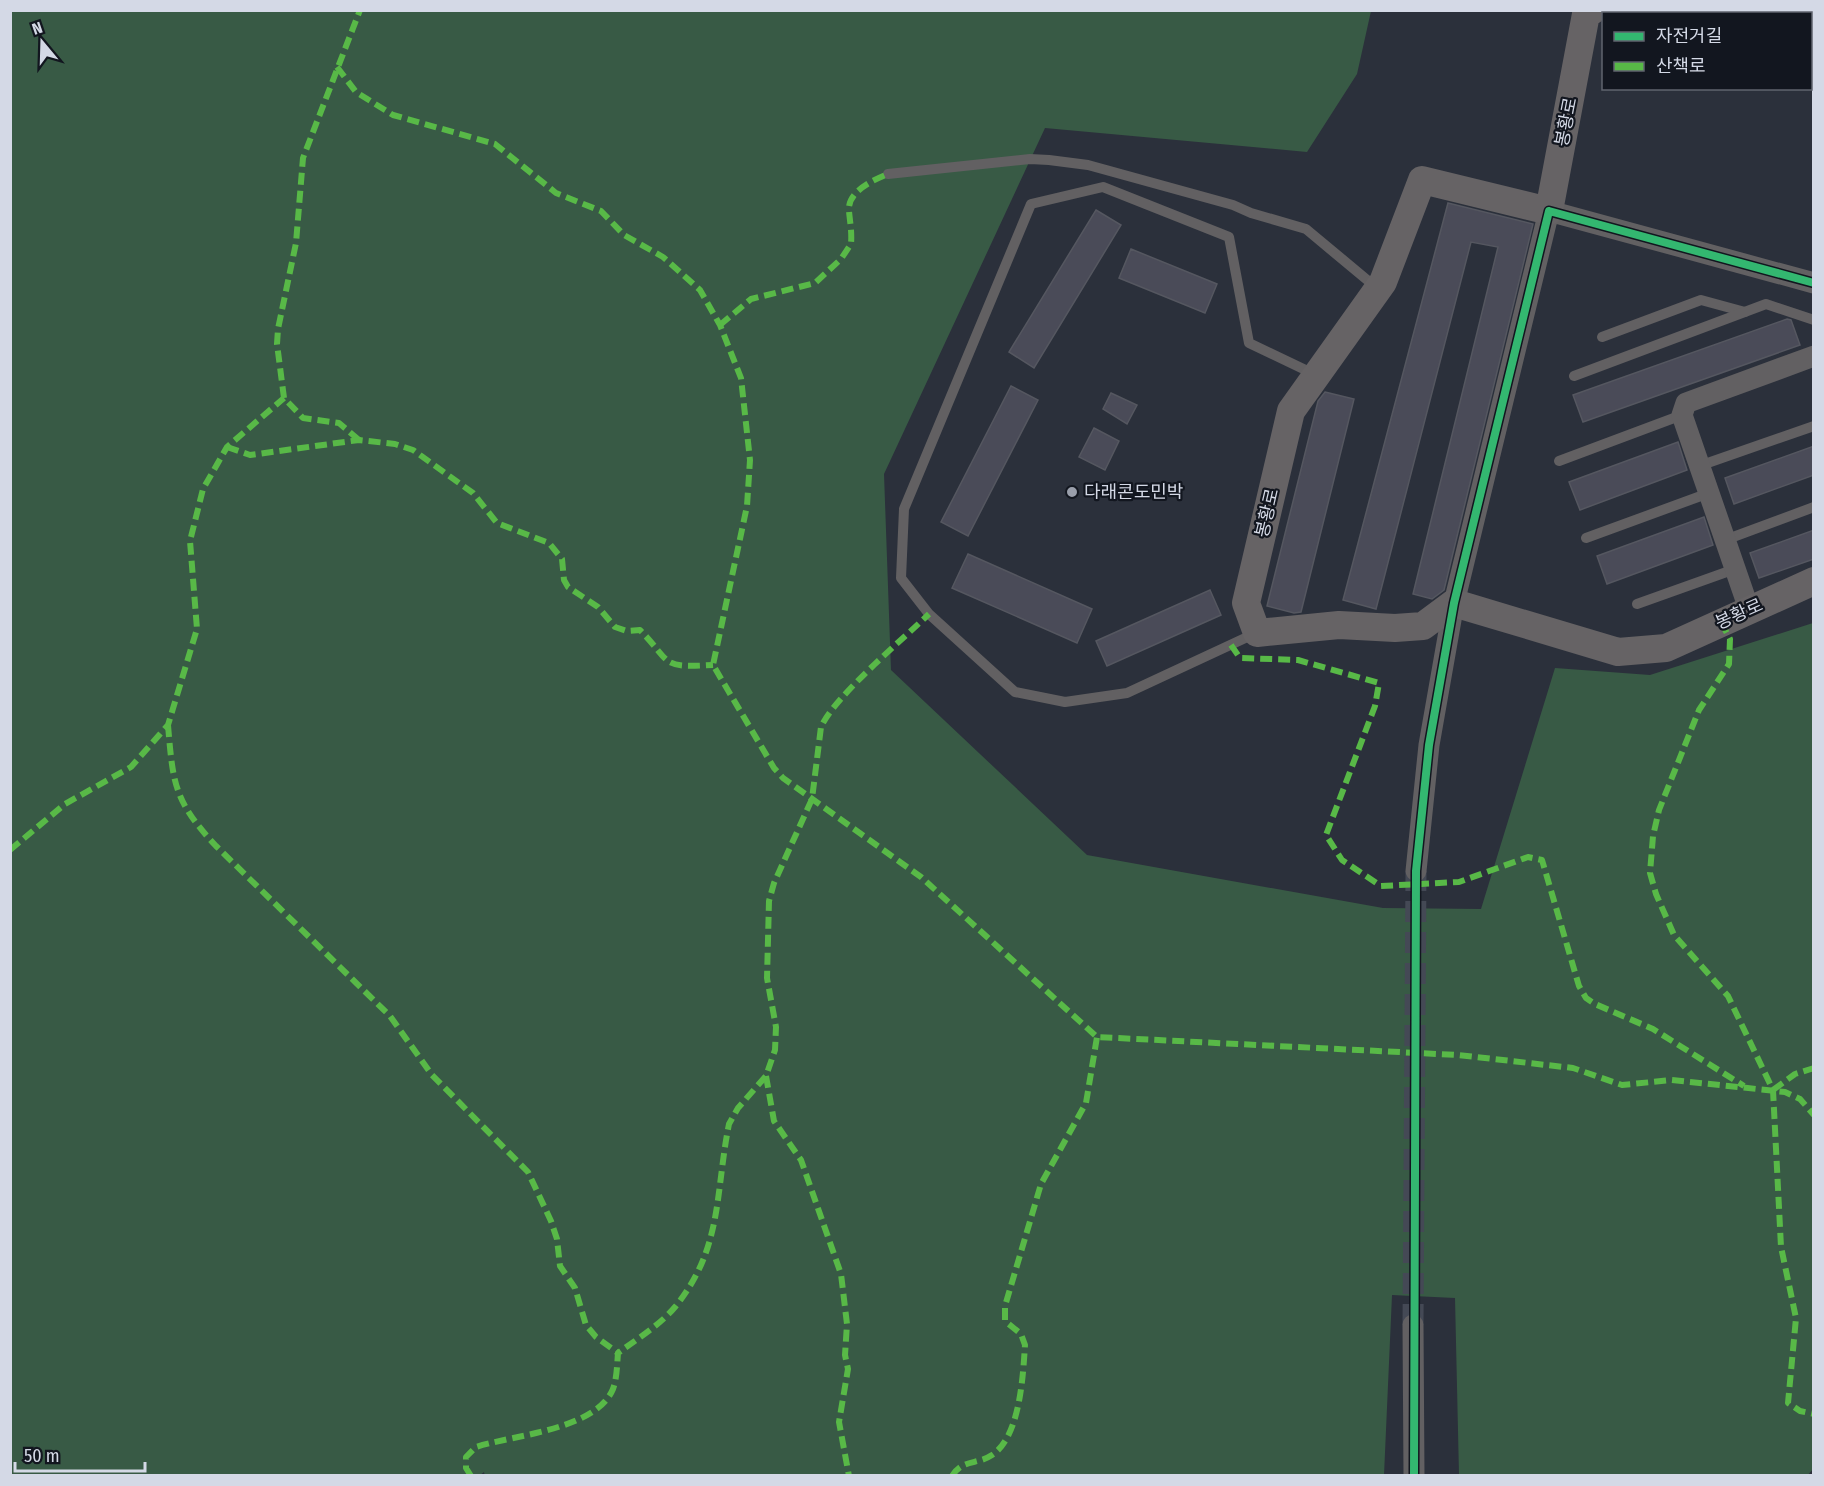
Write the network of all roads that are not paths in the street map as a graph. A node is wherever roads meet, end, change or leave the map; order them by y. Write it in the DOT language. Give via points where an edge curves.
graph roads {
  1 [pos="1589,12"];
  2 [pos="888,174"];
  3 [pos="1549,211"];
  4 [pos="1814,283"];
  5 [pos="1378,289"];
  6 [pos="1745,312"];
  7 [pos="1814,320"];
  8 [pos="1602,337"];
  9 [pos="1814,356"];
  10 [pos="1317,375"];
  11 [pos="1574,376"];
  12 [pos="1682,415"];
  13 [pos="1814,426"];
  14 [pos="1559,461"];
  15 [pos="1699,466"];
  16 [pos="1709,493"];
  17 [pos="1814,507"];
  18 [pos="1586,538"];
  19 [pos="1725,540"];
  20 [pos="1735,569"];
  21 [pos="1814,581"];
  22 [pos="1454,603"];
  23 [pos="1637,604"];
  24 [pos="1749,609"];
  25 [pos="1257,633"];
  26 [pos="1416,871"];
  27 [pos="1413,1325"];
  28 [pos="1414,1476"];
  1 -- 3 [label="street, 봉황로"];
  2 -- 5 [label="lane" via="1030,159 1088,165 1306,229"];
  3 -- 4 [label="street"];
  3 -- 5 [label="street, 봉황로" via="1422,180"];
  3 -- 22 [label="street"];
  5 -- 10 [label="street, 봉황로"];
  6 -- 7 [label="lane" via="1766,304"];
  6 -- 8 [label="lane" via="1701,300"];
  6 -- 11 [label="lane"];
  9 -- 12 [label="street" via="1686,403"];
  10 -- 25 [label="street, 봉황로" via="1291,411 1251,580 1246,603"];
  10 -- 25 [label="lane" via="1249,344 1228,237 1103,187 1031,204 904,509 901,578 928,614 1015,692 1065,702 1127,693"];
  12 -- 14 [label="lane"];
  12 -- 15 [label="street"];
  13 -- 15 [label="lane"];
  15 -- 16 [label="street"];
  16 -- 18 [label="lane"];
  16 -- 19 [label="street"];
  17 -- 19 [label="lane"];
  19 -- 20 [label="street"];
  20 -- 23 [label="lane"];
  20 -- 24 [label="street"];
  21 -- 24 [label="street, 봉황로"];
  22 -- 24 [label="street, 봉황로" via="1618,652 1666,648"];
  22 -- 25 [label="street" via="1424,626 1339,625"];
  22 -- 26 [label="street" via="1429,745"];
  27 -- 28 [label="street"];
}
